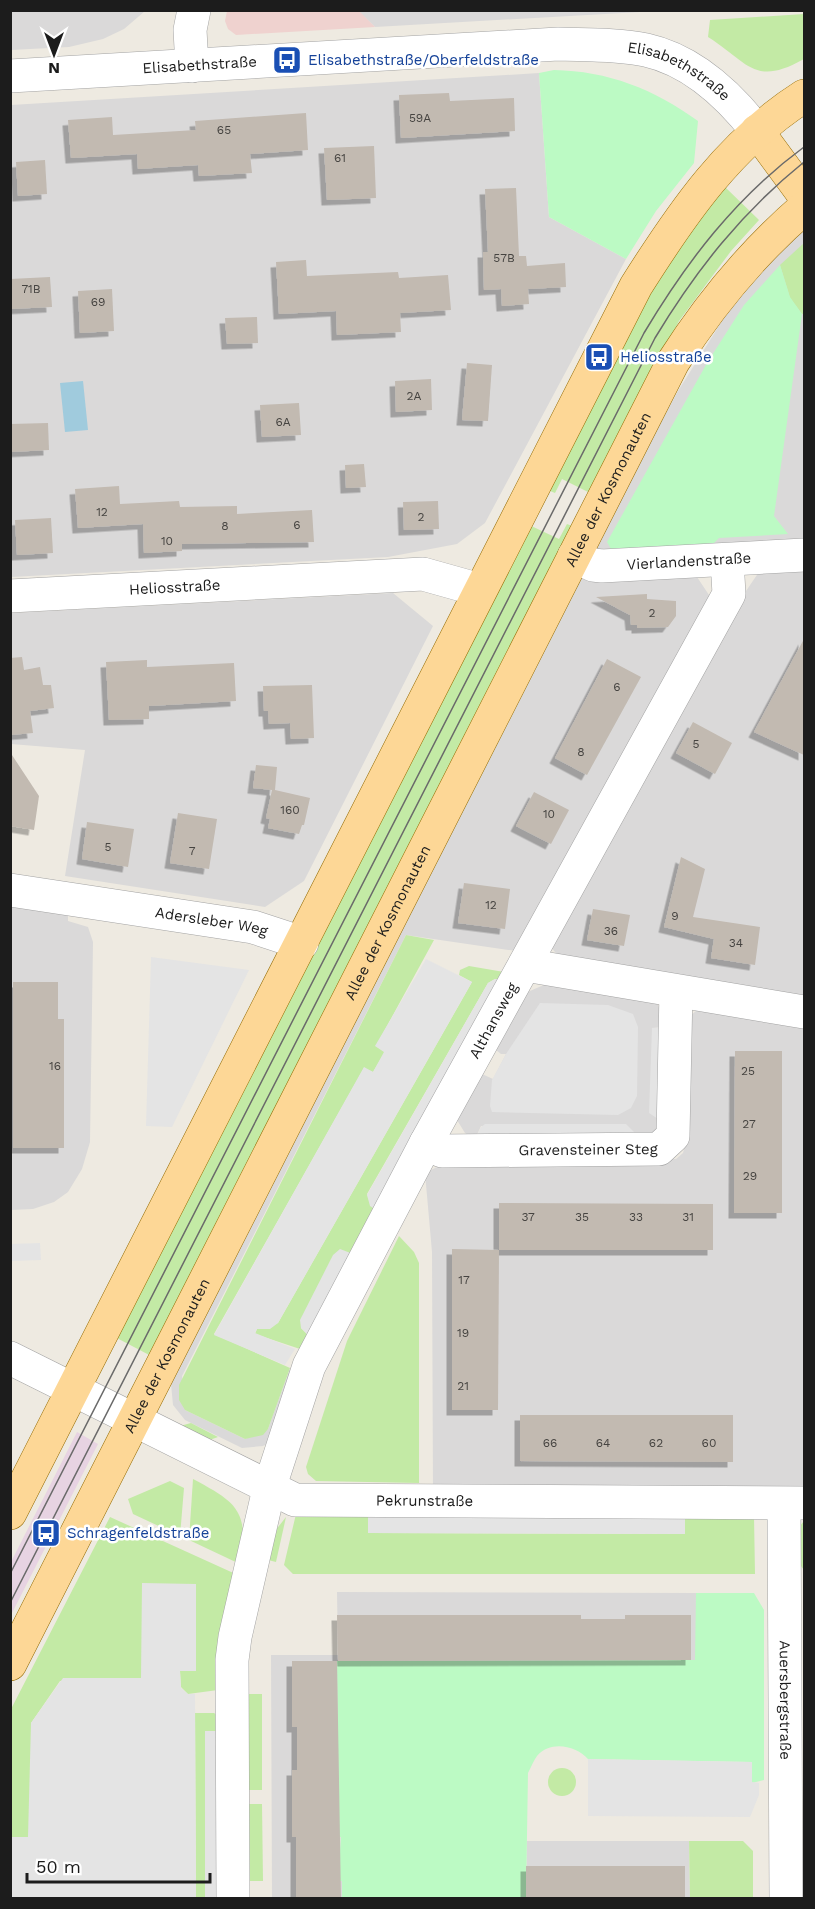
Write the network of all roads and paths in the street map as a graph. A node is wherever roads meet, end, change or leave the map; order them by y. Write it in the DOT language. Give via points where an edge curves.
graph roads {
  1 [pos="194,10"];
  2 [pos="192,66"];
  3 [pos="10,76"];
  4 [pos="804,96"];
  5 [pos="756,130"];
  6 [pos="804,195"];
  7 [pos="804,208"];
  8 [pos="804,555"];
  9 [pos="574,556"];
  10 [pos="727,560"];
  11 [pos="480,590"];
  12 [pos="10,596"];
  13 [pos="10,890"];
  14 [pos="302,943"];
  15 [pos="525,965"];
  16 [pos="676,991"];
  17 [pos="804,1012"];
  18 [pos="426,1143"];
  19 [pos="10,1358"];
  20 [pos="73,1390"];
  21 [pos="134,1421"];
  22 [pos="269,1490"];
  23 [pos="794,1504"];
  24 [pos="10,1513"];
  25 [pos="10,1665"];
  26 [pos="233,1899"];
  27 [pos="786,1899"];
  1 -- 2 [label="street" via="190,30"];
  2 -- 3 [label="street, Elisabethstraße"];
  2 -- 5 [label="street, Elisabethstraße" via="558,44 622,47 647,50 689,66 737,106"];
  4 -- 5 [label="main road"];
  5 -- 6 [label="main road"];
  5 -- 11 [label="main road" via="690,205 636,286"];
  7 -- 9 [label="main road, Allee der Kosmonauten" via="732,279 688,338"];
  8 -- 10 [label="street, Vierlandenstraße"];
  9 -- 10 [label="street, Vierlandenstraße" via="603,566"];
  9 -- 21 [label="main road, Allee der Kosmonauten"];
  10 -- 15 [label="street, Althansweg" via="729,594"];
  11 -- 12 [label="street, Heliosstraße" via="423,574"];
  11 -- 14 [label="main road"];
  13 -- 14 [label="street, Adersleber Weg" via="120,912 253,927"];
  14 -- 20 [label="main road"];
  15 -- 16 [label="street"];
  15 -- 18 [label="street, Althansweg"];
  16 -- 17 [label="street"];
  16 -- 18 [label="street, Gravensteiner Steg" via="673,1136 659,1149 442,1150"];
  18 -- 22 [label="street, Althansweg" via="309,1366"];
  19 -- 20 [label="street, Pekrunstraße"];
  20 -- 21 [label="street, Pekrunstraße"];
  20 -- 24 [label="main road"];
  21 -- 22 [label="street, Pekrunstraße"];
  21 -- 25 [label="main road, Allee der Kosmonauten"];
  22 -- 23 [label="street, Pekrunstraße" via="295,1500"];
  22 -- 26 [label="street" via="232,1660"];
  23 -- 27 [label="street, Auersbergstraße"];
}
